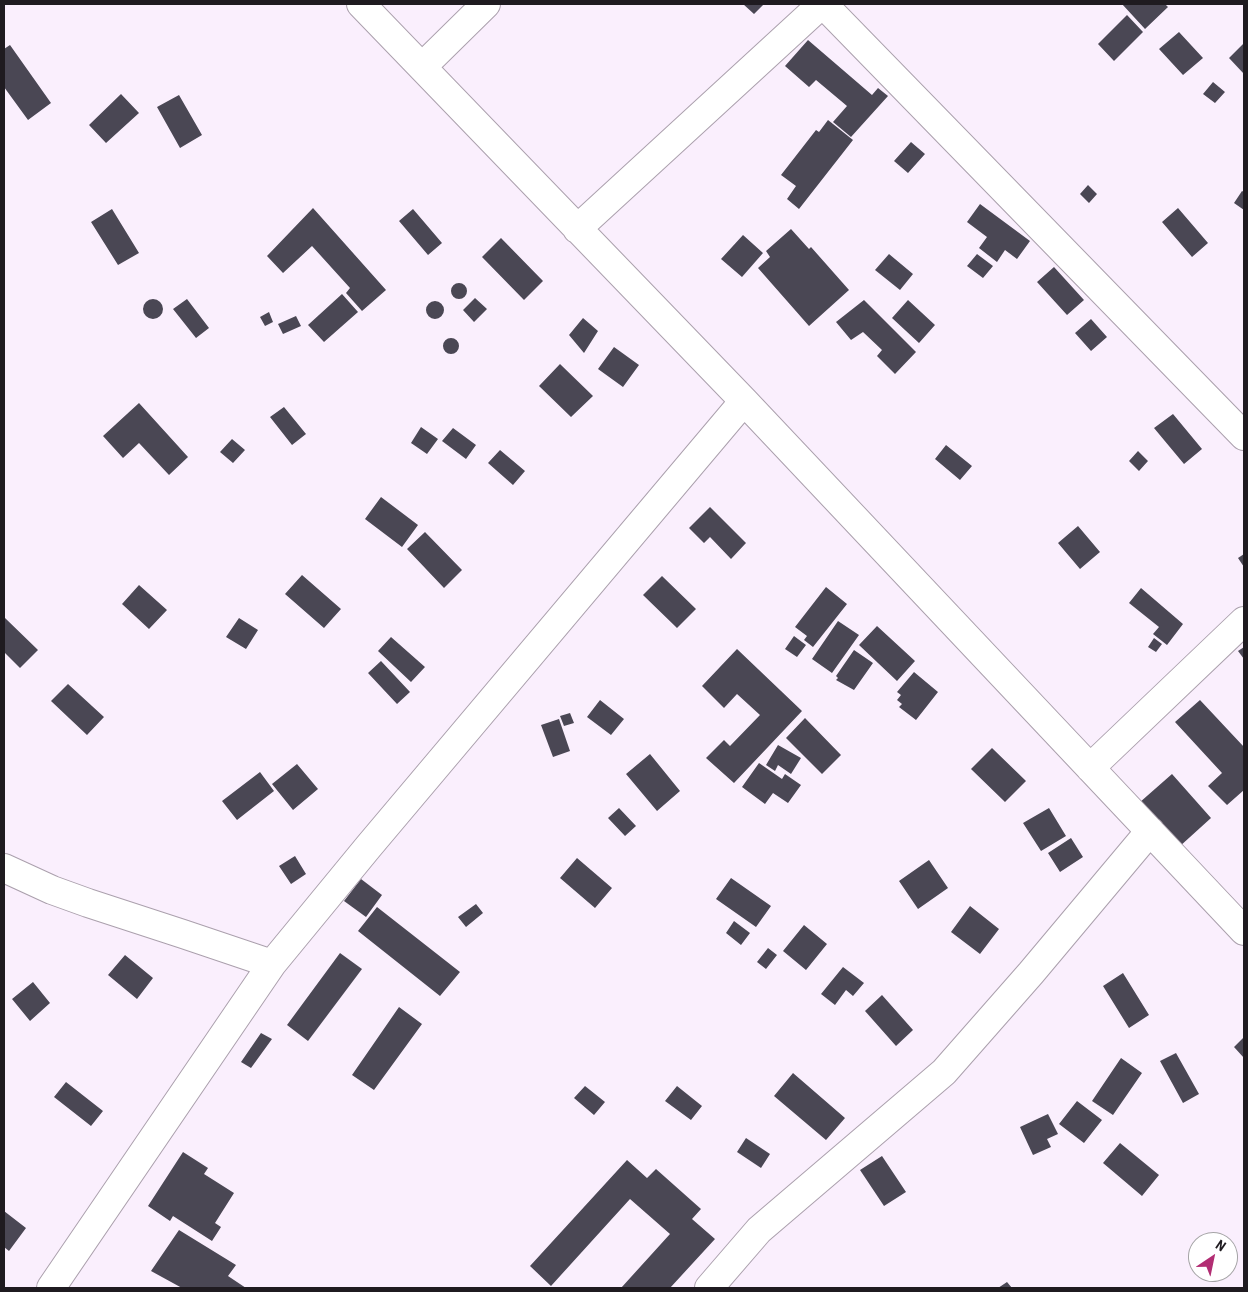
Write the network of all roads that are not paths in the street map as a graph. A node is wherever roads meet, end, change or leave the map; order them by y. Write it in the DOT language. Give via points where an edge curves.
graph roads {
  1 [pos="362,4"];
  2 [pos="486,4"];
  3 [pos="823,4"];
  4 [pos="422,68"];
  5 [pos="577,229"];
  6 [pos="744,401"];
  7 [pos="1244,436"];
  8 [pos="1244,621"];
  9 [pos="1090,768"];
  10 [pos="1150,831"];
  11 [pos="4,868"];
  12 [pos="1244,931"];
  13 [pos="272,964"];
  14 [pos="51,1288"];
  15 [pos="709,1288"];
  1 -- 4 [label="street"];
  2 -- 4 [label="street"];
  3 -- 5 [label="street"];
  3 -- 7 [label="street"];
  4 -- 5 [label="street"];
  5 -- 6 [label="street"];
  6 -- 9 [label="street"];
  6 -- 13 [label="street"];
  8 -- 9 [label="street"];
  9 -- 10 [label="street"];
  10 -- 12 [label="street"];
  10 -- 15 [label="street" via="944,1072 759,1230"];
  11 -- 13 [label="street" via="88,904"];
  13 -- 14 [label="street"];
}
